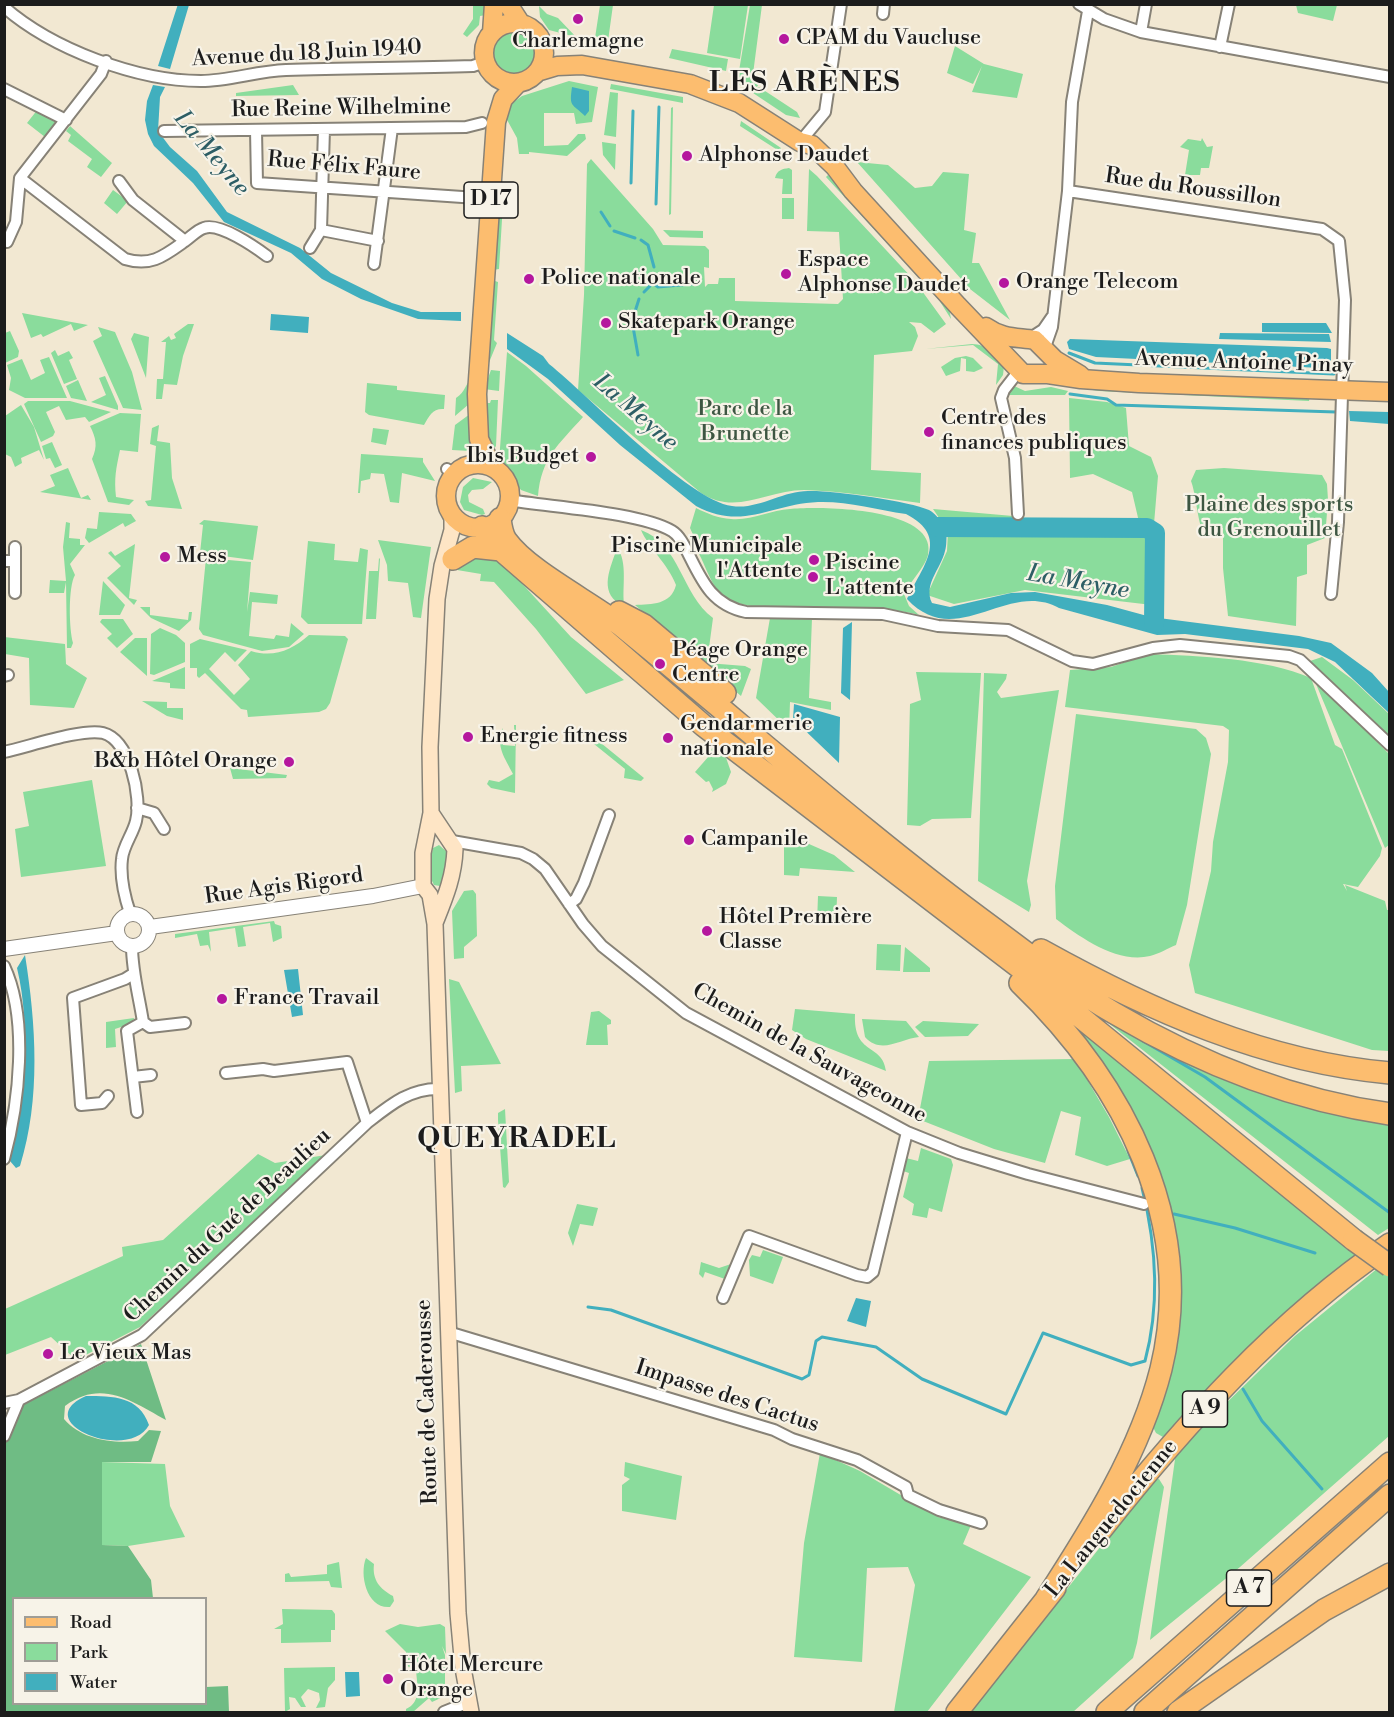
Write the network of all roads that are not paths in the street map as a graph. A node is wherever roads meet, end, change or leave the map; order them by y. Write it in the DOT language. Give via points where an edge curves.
graph roads {
  1 [pos="494,4"];
  2 [pos="508,4"];
  3 [pos="841,4"];
  4 [pos="1146,4"];
  5 [pos="1229,4"];
  6 [pos="4,7"];
  7 [pos="1084,8"];
  8 [pos="521,24"];
  9 [pos="1141,32"];
  10 [pos="492,33"];
  11 [pos="541,41"];
  12 [pos="1220,47"];
  13 [pos="106,62"];
  14 [pos="582,65"];
  15 [pos="488,68"];
  16 [pos="537,72"];
  17 [pos="1389,77"];
  18 [pos="519,83"];
  19 [pos="4,89"];
  20 [pos="66,120"];
  21 [pos="489,122"];
  22 [pos="392,128"];
  23 [pos="324,129"];
  24 [pos="256,130"];
  25 [pos="164,131"];
  26 [pos="800,142"];
  27 [pos="20,178"];
  28 [pos="119,181"];
  29 [pos="322,187"];
  30 [pos="1068,191"];
  31 [pos="385,192"];
  32 [pos="477,198"];
  33 [pos="321,230"];
  34 [pos="185,241"];
  35 [pos="378,241"];
  36 [pos="7,242"];
  37 [pos="310,248"];
  38 [pos="267,256"];
  39 [pos="374,264"];
  40 [pos="1052,317"];
  41 [pos="976,324"];
  42 [pos="1036,345"];
  43 [pos="1015,368"];
  44 [pos="1039,373"];
  45 [pos="1097,380"];
  46 [pos="1341,392"];
  47 [pos="1389,392"];
  48 [pos="478,439"];
  49 [pos="492,467"];
  50 [pos="456,470"];
  51 [pos="1018,514"];
  52 [pos="452,515"];
  53 [pos="493,519"];
  54 [pos="15,547"];
  55 [pos="501,550"];
  56 [pos="453,559"];
  57 [pos="10,561"];
  58 [pos="544,572"];
  59 [pos="15,593"];
  60 [pos="1331,594"];
  61 [pos="585,600"];
  62 [pos="610,608"];
  63 [pos="438,627"];
  64 [pos="1389,746"];
  65 [pos="766,747"];
  66 [pos="4,752"];
  67 [pos="804,776"];
  68 [pos="137,808"];
  69 [pos="431,813"];
  70 [pos="609,815"];
  71 [pos="164,829"];
  72 [pos="448,838"];
  73 [pos="427,840"];
  74 [pos="474,846"];
  75 [pos="454,859"];
  76 [pos="432,892"];
  77 [pos="941,899"];
  78 [pos="569,904"];
  79 [pos="962,906"];
  80 [pos="130,913"];
  81 [pos="150,927"];
  82 [pos="117,933"];
  83 [pos="132,946"];
  84 [pos="4,949"];
  85 [pos="4,966"];
  86 [pos="133,974"];
  87 [pos="142,1022"];
  88 [pos="185,1023"];
  89 [pos="226,1073"];
  90 [pos="1389,1073"];
  91 [pos="151,1075"];
  92 [pos="133,1077"];
  93 [pos="440,1089"];
  94 [pos="108,1096"];
  95 [pos="137,1112"];
  96 [pos="1389,1114"];
  97 [pos="367,1123"];
  98 [pos="907,1132"];
  99 [pos="4,1159"];
  100 [pos="1144,1204"];
  101 [pos="1357,1238"];
  102 [pos="1389,1244"];
  103 [pos="1389,1258"];
  104 [pos="1389,1266"];
  105 [pos="723,1298"];
  106 [pos="448,1332"];
  107 [pos="19,1400"];
  108 [pos="4,1403"];
  109 [pos="4,1436"];
  110 [pos="1389,1463"];
  111 [pos="1389,1495"];
  112 [pos="981,1523"];
  113 [pos="1389,1574"];
  114 [pos="1046,1599"];
  115 [pos="470,1707"];
  116 [pos="444,1713"];
  117 [pos="957,1713"];
  118 [pos="1107,1713"];
  119 [pos="1146,1713"];
  120 [pos="1178,1713"];
  1 -- 10 [label="main road, D 17"];
  2 -- 8 [label="main road"];
  3 -- 26 [label="street" via="825,112"];
  4 -- 9 [label="street"];
  5 -- 12 [label="street"];
  6 -- 13 [label="street, Avenue du 18 Juin 1940" via="50,39"];
  7 -- 9 [label="street"];
  7 -- 30 [label="street" via="1072,102"];
  8 -- 10 [label="main road" via="502,26"];
  8 -- 11 [label="main road" via="531,28"];
  9 -- 12 [label="street"];
  10 -- 15 [label="main road, D 17" via="485,46"];
  11 -- 14 [label="main road, Avenue Antoine Pinay" via="557,56"];
  11 -- 16 [label="main road" via="543,58"];
  12 -- 17 [label="street"];
  13 -- 15 [label="street, Avenue du 18 Juin 1940" via="168,78 210,80 268,71"];
  13 -- 20 [label="street"];
  14 -- 16 [label="main road, Avenue Antoine Pinay"];
  14 -- 26 [label="main road, Avenue Antoine Pinay" via="706,88 740,103"];
  15 -- 18 [label="main road" via="503,81"];
  15 -- 21 [label="main road, D 17"];
  16 -- 18 [label="main road, D 17"];
  18 -- 21 [label="main road, D 17"];
  19 -- 20 [label="street"];
  20 -- 27 [label="street"];
  21 -- 22 [label="street, Rue Reine Wilhelmine" via="466,127"];
  21 -- 48 [label="main road, D 17"];
  22 -- 23 [label="street, Rue Reine Wilhelmine"];
  22 -- 31 [label="street"];
  23 -- 24 [label="street, Rue Reine Wilhelmine"];
  23 -- 29 [label="street"];
  24 -- 25 [label="street, Rue Reine Wilhelmine"];
  24 -- 29 [label="street, Rue Félix Faure" via="257,183"];
  26 -- 41 [label="main road, Avenue Antoine Pinay" via="812,145 835,166 853,191"];
  27 -- 34 [label="street" via="125,259 160,260"];
  27 -- 36 [label="street" via="16,222"];
  28 -- 34 [label="street" via="133,200"];
  29 -- 31 [label="street, Rue Félix Faure"];
  29 -- 33 [label="street"];
  30 -- 40 [label="street"];
  30 -- 46 [label="street, Rue du Roussillon" via="1301,225 1334,236 1341,248 1345,282"];
  31 -- 32 [label="street, Rue Félix Faure"];
  31 -- 35 [label="street"];
  33 -- 35 [label="street"];
  33 -- 37 [label="street"];
  34 -- 38 [label="street" via="202,228 214,227"];
  35 -- 39 [label="street"];
  40 -- 42 [label="street"];
  40 -- 42 [label="street" via="1050,335"];
  41 -- 42 [label="main road, Avenue Antoine Pinay" via="998,336"];
  41 -- 43 [label="main road, Avenue Antoine Pinay"];
  42 -- 43 [label="main road" via="1014,348"];
  42 -- 44 [label="main road" via="1047,364"];
  42 -- 45 [label="main road, Avenue Antoine Pinay" via="1067,368"];
  43 -- 44 [label="main road, Avenue Antoine Pinay" via="1028,376"];
  43 -- 51 [label="street" via="1001,398 1015,458"];
  44 -- 45 [label="main road, Avenue Antoine Pinay"];
  45 -- 46 [label="main road, Avenue Antoine Pinay"];
  46 -- 47 [label="main road, Avenue Antoine Pinay"];
  46 -- 60 [label="street" via="1338,522"];
  48 -- 49 [label="main road, D 17"];
  48 -- 50 [label="main road, D 17"];
  49 -- 50 [label="main road" via="476,464"];
  49 -- 53 [label="main road, D 17" via="506,481"];
  50 -- 52 [label="main road, D 17" via="446,495"];
  52 -- 53 [label="main road" via="464,525"];
  52 -- 63 [label="main road, D 17" via="438,585"];
  53 -- 55 [label="highway"];
  53 -- 56 [label="main road, D 17"];
  53 -- 58 [label="highway" via="521,557"];
  53 -- 64 [label="street" via="628,518 671,530 709,591 726,606 746,612 883,614 938,626 1008,630 1072,662 1093,664 1180,645 1278,654 1300,660"];
  54 -- 57 [label="street"];
  55 -- 56 [label="highway" via="473,546"];
  55 -- 77 [label="highway" via="704,726"];
  56 -- 63 [label="main road, D 17"];
  57 -- 59 [label="street"];
  58 -- 61 [label="highway"];
  58 -- 65 [label="highway" via="666,675"];
  61 -- 62 [label="highway"];
  61 -- 65 [label="highway" via="723,708"];
  62 -- 65 [label="highway" via="727,702"];
  62 -- 67 [label="highway" via="644,625 694,665 759,725"];
  63 -- 69 [label="main road, D 17" via="430,747"];
  65 -- 67 [label="highway"];
  66 -- 68 [label="street" via="86,733 102,733 120,744 128,755"];
  67 -- 77 [label="highway"];
  68 -- 71 [label="street" via="154,813"];
  68 -- 80 [label="street" via="121,861"];
  69 -- 72 [label="main road"];
  69 -- 73 [label="main road, D 17"];
  70 -- 78 [label="street" via="584,883"];
  72 -- 73 [label="main road" via="435,835"];
  72 -- 74 [label="street, Chemin de la Sauvageonne"];
  72 -- 75 [label="main road"];
  73 -- 76 [label="main road, Route de Caderousse" via="424,849"];
  74 -- 75 [label="street"];
  74 -- 78 [label="street, Chemin de la Sauvageonne" via="521,853 533,859 545,869"];
  75 -- 76 [label="main road" via="450,888"];
  76 -- 81 [label="street, Rue Agis Rigord" via="373,896"];
  76 -- 93 [label="main road, Route de Caderousse"];
  77 -- 79 [label="highway"];
  77 -- 101 [label="highway" via="1024,971"];
  77 -- 114 [label="highway" via="1064,1030 1098,1075 1140,1148 1165,1229 1170,1268 1169,1317 1154,1393 1122,1470"];
  78 -- 98 [label="street, Chemin de la Sauvageonne" via="602,946 693,1017"];
  79 -- 90 [label="highway" via="1097,980 1201,1028 1297,1058"];
  79 -- 96 [label="highway" via="1114,1013 1209,1062 1291,1092"];
  80 -- 81 [label="street" via="143,916"];
  80 -- 82 [label="street" via="118,923"];
  81 -- 83 [label="street" via="147,939"];
  82 -- 83 [label="street" via="121,941"];
  82 -- 84 [label="street"];
  83 -- 86 [label="street"];
  85 -- 99 [label="street" via="15,1003 19,1070"];
  86 -- 87 [label="street"];
  86 -- 94 [label="street" via="73,998 81,1105 102,1103"];
  87 -- 88 [label="street" via="150,1027"];
  87 -- 92 [label="street" via="127,1031"];
  89 -- 97 [label="street" via="347,1062"];
  91 -- 92 [label="street"];
  92 -- 95 [label="street"];
  93 -- 97 [label="street, Chemin du Gué de Beaulieu" via="421,1090 398,1100"];
  93 -- 106 [label="main road, Route de Caderousse"];
  97 -- 107 [label="street, Chemin du Gué de Beaulieu" via="142,1335"];
  98 -- 100 [label="street, Chemin de la Sauvageonne" via="1028,1174"];
  98 -- 105 [label="street" via="873,1272 867,1277 856,1275 748,1236"];
  101 -- 103 [label="highway"];
  101 -- 104 [label="highway, bridge"];
  102 -- 114 [label="highway, La Languedocienne / A 9" via="1304,1312 1233,1379 1136,1486"];
  106 -- 112 [label="street, Impasse des Cactus" via="774,1430 857,1460 906,1487 908,1495 921,1502"];
  106 -- 115 [label="main road, Route de Caderousse" via="458,1614"];
  107 -- 108 [label="street, Chemin du Gué de Beaulieu"];
  107 -- 109 [label="street"];
  110 -- 118 [label="highway, A 7"];
  111 -- 119 [label="highway, A 7"];
  113 -- 120 [label="highway" via="1323,1610"];
  114 -- 117 [label="highway, La Languedocienne / A 9"];
  115 -- 116 [label="street"];
}
